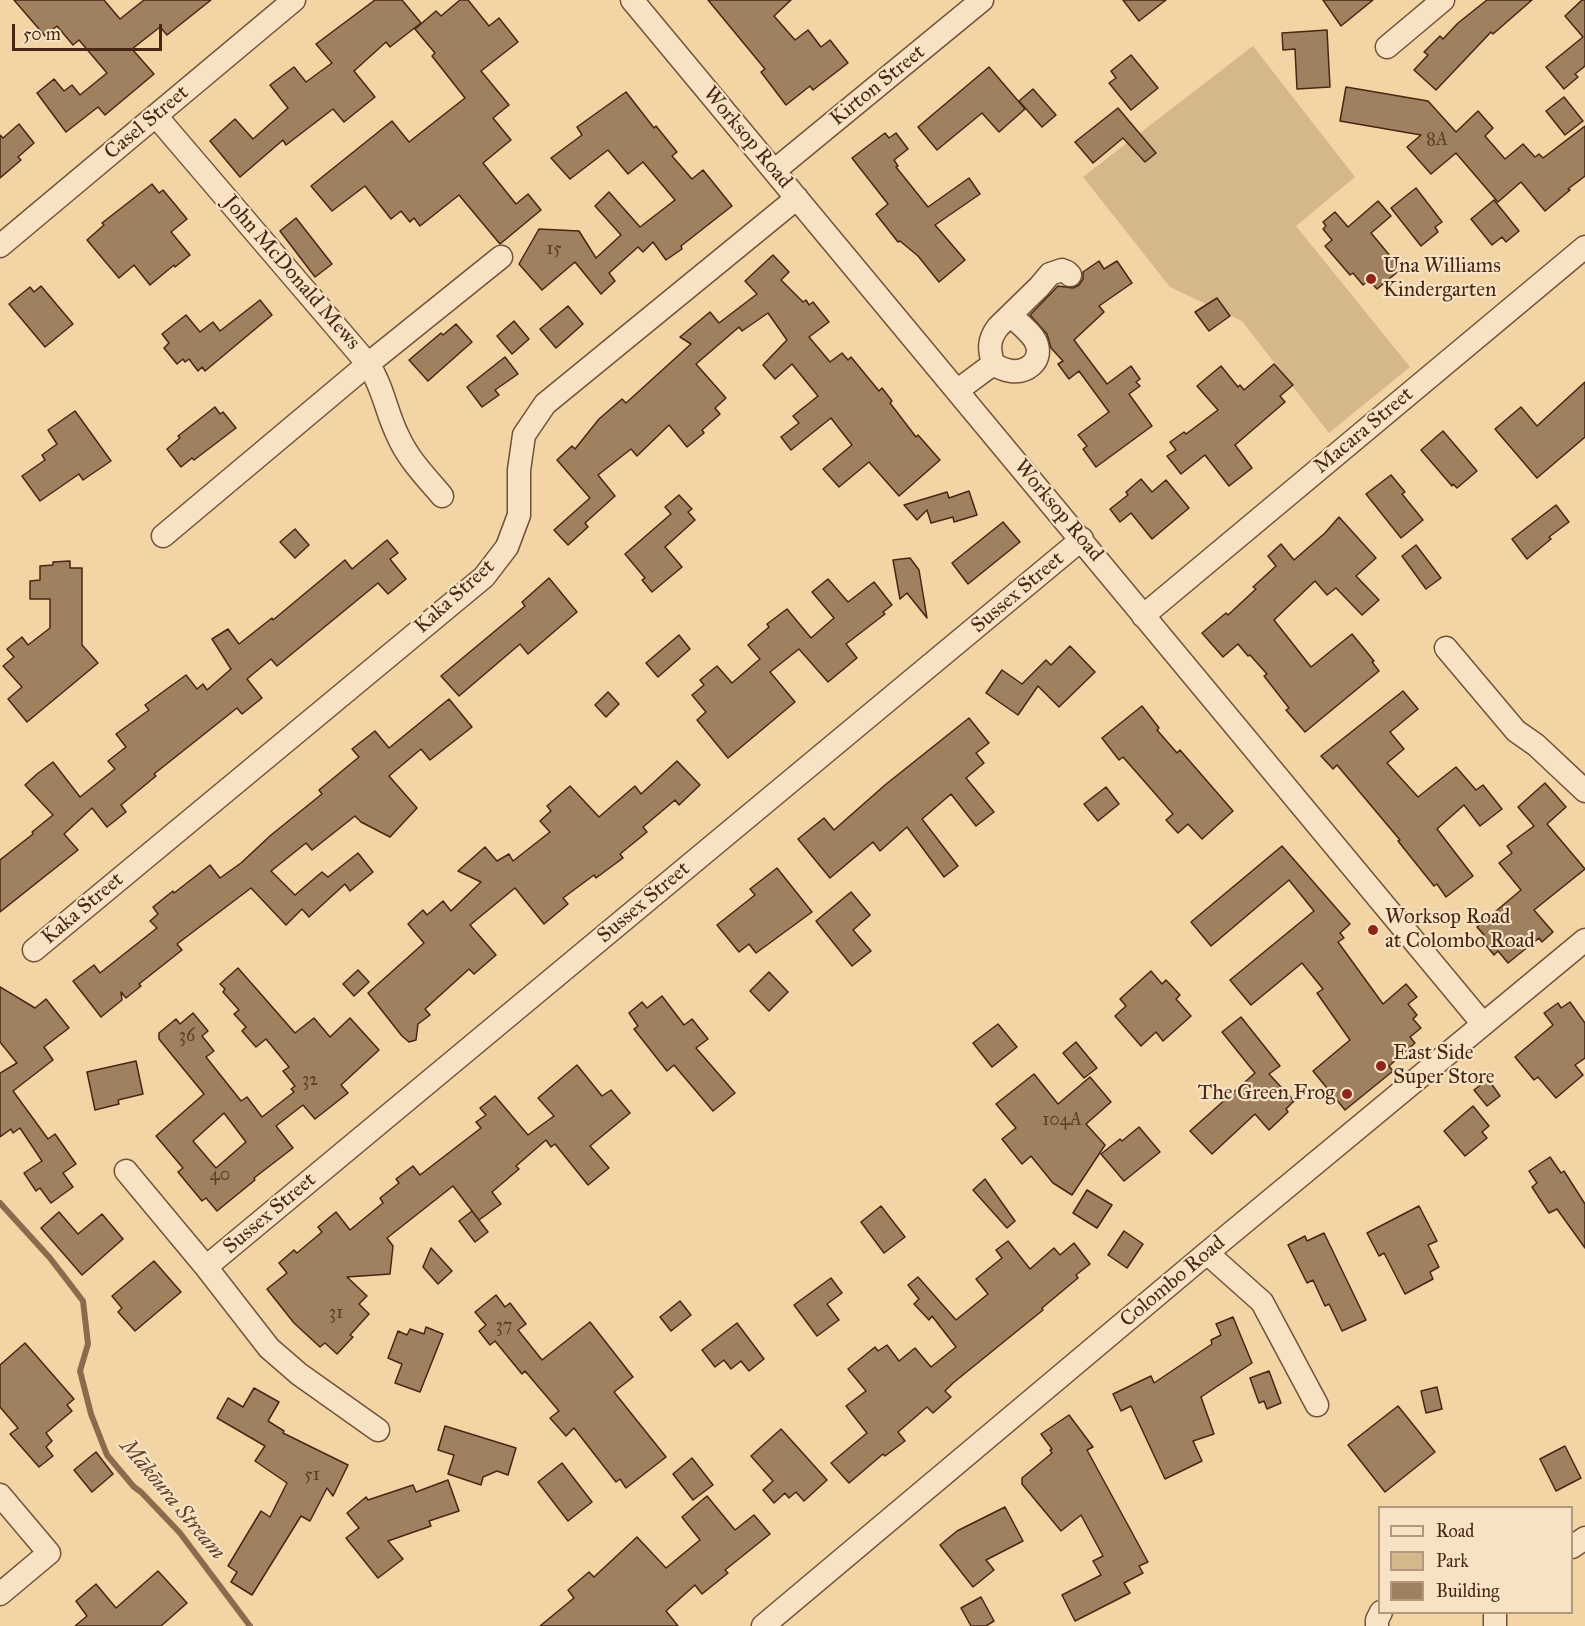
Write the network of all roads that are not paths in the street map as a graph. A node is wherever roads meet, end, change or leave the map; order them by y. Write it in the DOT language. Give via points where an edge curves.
graph roads {
  1 [pos="294,0"];
  2 [pos="632,0"];
  3 [pos="982,0"];
  4 [pos="1443,0"];
  5 [pos="1387,47"];
  6 [pos="156,116"];
  7 [pos="774,171"];
  8 [pos="797,198"];
  9 [pos="0,246"];
  10 [pos="1585,247"];
  11 [pos="501,257"];
  12 [pos="1070,275"];
  13 [pos="1012,315"];
  14 [pos="368,364"];
  15 [pos="993,364"];
  16 [pos="958,390"];
  17 [pos="442,496"];
  18 [pos="163,536"];
  19 [pos="1082,540"];
  20 [pos="1143,616"];
  21 [pos="1446,648"];
  22 [pos="1585,790"];
  23 [pos="1585,940"];
  24 [pos="34,950"];
  25 [pos="1483,1024"];
  26 [pos="126,1171"];
  27 [pos="1207,1253"];
  28 [pos="206,1267"];
  29 [pos="1317,1405"];
  30 [pos="378,1430"];
  31 [pos="0,1494"];
  32 [pos="0,1594"];
  33 [pos="763,1626"];
  1 -- 6 [label="street, Casel Street"];
  2 -- 7 [label="street, Worksop Road"];
  3 -- 7 [label="street, Kirton Street"];
  4 -- 5 [label="street"];
  6 -- 9 [label="street, Casel Street"];
  6 -- 14 [label="street, John McDonald Mews"];
  7 -- 8 [label="street, Worksop Road"];
  8 -- 16 [label="street, Worksop Road"];
  8 -- 24 [label="street, Kaka Street" via="545,404 524,435 519,515 507,548 483,577"];
  10 -- 20 [label="street, Macara Street"];
  11 -- 14 [label="street"];
  12 -- 13 [label="street" via="1062,270 1050,274"];
  13 -- 15 [label="street" via="990,340"];
  13 -- 15 [label="street" via="1034,339 1036,359 1028,369 1020,371"];
  14 -- 17 [label="street" via="377,376 399,439"];
  14 -- 18 [label="street, John McDonald Mews"];
  15 -- 16 [label="street"];
  16 -- 19 [label="street, Worksop Road"];
  19 -- 20 [label="street, Worksop Road"];
  19 -- 28 [label="street, Sussex Street"];
  20 -- 25 [label="street, Worksop Road"];
  21 -- 22 [label="street" via="1516,731"];
  23 -- 25 [label="street, Colombo Road"];
  25 -- 27 [label="street, Colombo Road"];
  26 -- 28 [label="street, Sussex Street"];
  27 -- 29 [label="street" via="1262,1302"];
  27 -- 33 [label="street, Colombo Road"];
  28 -- 30 [label="street, Sussex Street" via="269,1348"];
  31 -- 32 [label="street" via="49,1553"];
}
